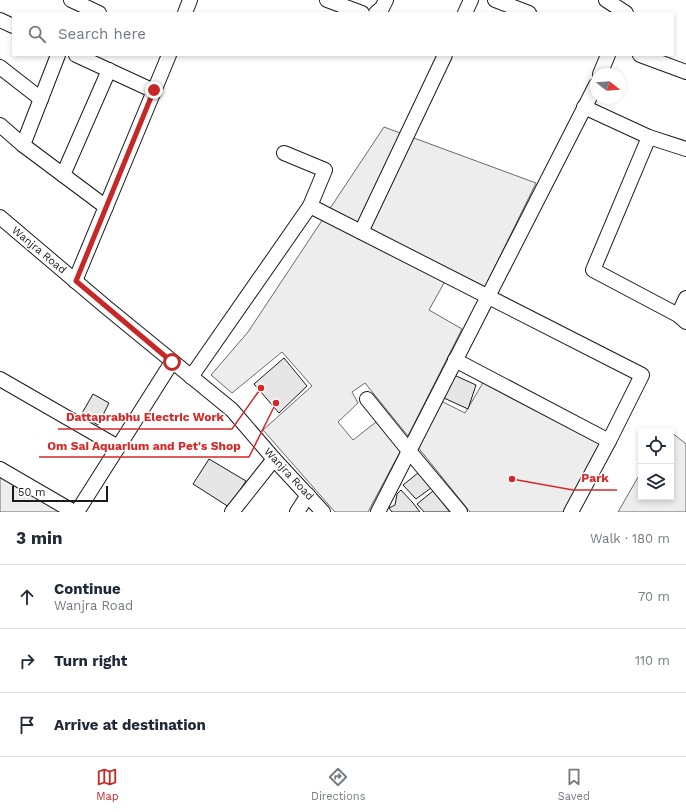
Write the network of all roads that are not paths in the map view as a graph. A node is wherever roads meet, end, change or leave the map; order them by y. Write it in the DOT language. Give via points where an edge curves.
graph roads {
  1 [pos="71,0"];
  2 [pos="327,0"];
  3 [pos="386,0"];
  4 [pos="471,0"];
  5 [pos="495,0"];
  6 [pos="606,0"];
  7 [pos="97,12"];
  8 [pos="359,12"];
  9 [pos="377,12"];
  10 [pos="465,12"];
  11 [pos="527,12"];
  12 [pos="624,12"];
  13 [pos="0,20"];
  14 [pos="12,26"];
  15 [pos="58,56"];
  16 [pos="78,56"];
  17 [pos="169,56"];
  18 [pos="445,56"];
  19 [pos="608,56"];
  20 [pos="643,56"];
  21 [pos="0,67"];
  22 [pos="603,68"];
  23 [pos="109,70"];
  24 [pos="686,72"];
  25 [pos="154,90"];
  26 [pos="590,96"];
  27 [pos="40,99"];
  28 [pos="584,107"];
  29 [pos="0,125"];
  30 [pos="649,137"];
  31 [pos="23,145"];
  32 [pos="686,149"];
  33 [pos="284,153"];
  34 [pos="63,175"];
  35 [pos="310,206"];
  36 [pos="106,207"];
  37 [pos="0,217"];
  38 [pos="361,232"];
  39 [pos="76,281"];
  40 [pos="487,297"];
  41 [pos="686,298"];
  42 [pos="682,318"];
  43 [pos="456,360"];
  44 [pos="172,362"];
  45 [pos="191,377"];
  46 [pos="0,379"];
  47 [pos="367,399"];
  48 [pos="609,441"];
  49 [pos="118,447"];
  50 [pos="409,451"];
  51 [pos="274,459"];
  52 [pos="0,469"];
  53 [pos="308,495"];
  54 [pos="74,512"];
  55 [pos="77,512"];
  56 [pos="232,512"];
  57 [pos="297,512"];
  58 [pos="323,512"];
  59 [pos="378,512"];
  60 [pos="460,512"];
  61 [pos="571,512"];
  1 -- 7 [label="street"];
  2 -- 8 [label="street"];
  3 -- 9 [label="street"];
  4 -- 10 [label="street"];
  5 -- 11 [label="street"];
  6 -- 12 [label="street"];
  13 -- 14 [label="street"];
  15 -- 27 [label="street"];
  16 -- 23 [label="street"];
  17 -- 25 [label="street"];
  18 -- 38 [label="street"];
  19 -- 22 [label="street"];
  20 -- 24 [label="street"];
  21 -- 27 [label="street"];
  23 -- 25 [label="street"];
  23 -- 34 [label="street"];
  25 -- 36 [label="street"];
  26 -- 28 [label="street"];
  27 -- 31 [label="street"];
  28 -- 30 [label="street"];
  28 -- 40 [label="street"];
  29 -- 31 [label="street"];
  30 -- 32 [label="street"];
  30 -- 42 [label="street" via="593,270"];
  31 -- 34 [label="street"];
  33 -- 35 [label="street" via="325,170"];
  34 -- 36 [label="street"];
  35 -- 38 [label="street"];
  35 -- 45 [label="street"];
  36 -- 39 [label="street"];
  37 -- 39 [label="street, Wanjra Road"];
  38 -- 40 [label="street"];
  39 -- 44 [label="street, Wanjra Road"];
  40 -- 43 [label="street"];
  40 -- 48 [label="street" via="642,375"];
  41 -- 42 [label="street"];
  43 -- 48 [label="street"];
  43 -- 50 [label="street"];
  44 -- 45 [label="street, Wanjra Road"];
  44 -- 49 [label="street"];
  45 -- 51 [label="street, Wanjra Road" via="232,410"];
  46 -- 49 [label="street"];
  47 -- 50 [label="street"];
  48 -- 61 [label="street"];
  49 -- 55 [label="street"];
  50 -- 59 [label="street"];
  50 -- 60 [label="street"];
  51 -- 53 [label="street, Wanjra Road"];
  51 -- 56 [label="street"];
  52 -- 54 [label="street"];
  53 -- 57 [label="street"];
  53 -- 58 [label="street, Wanjra Road"];
}
